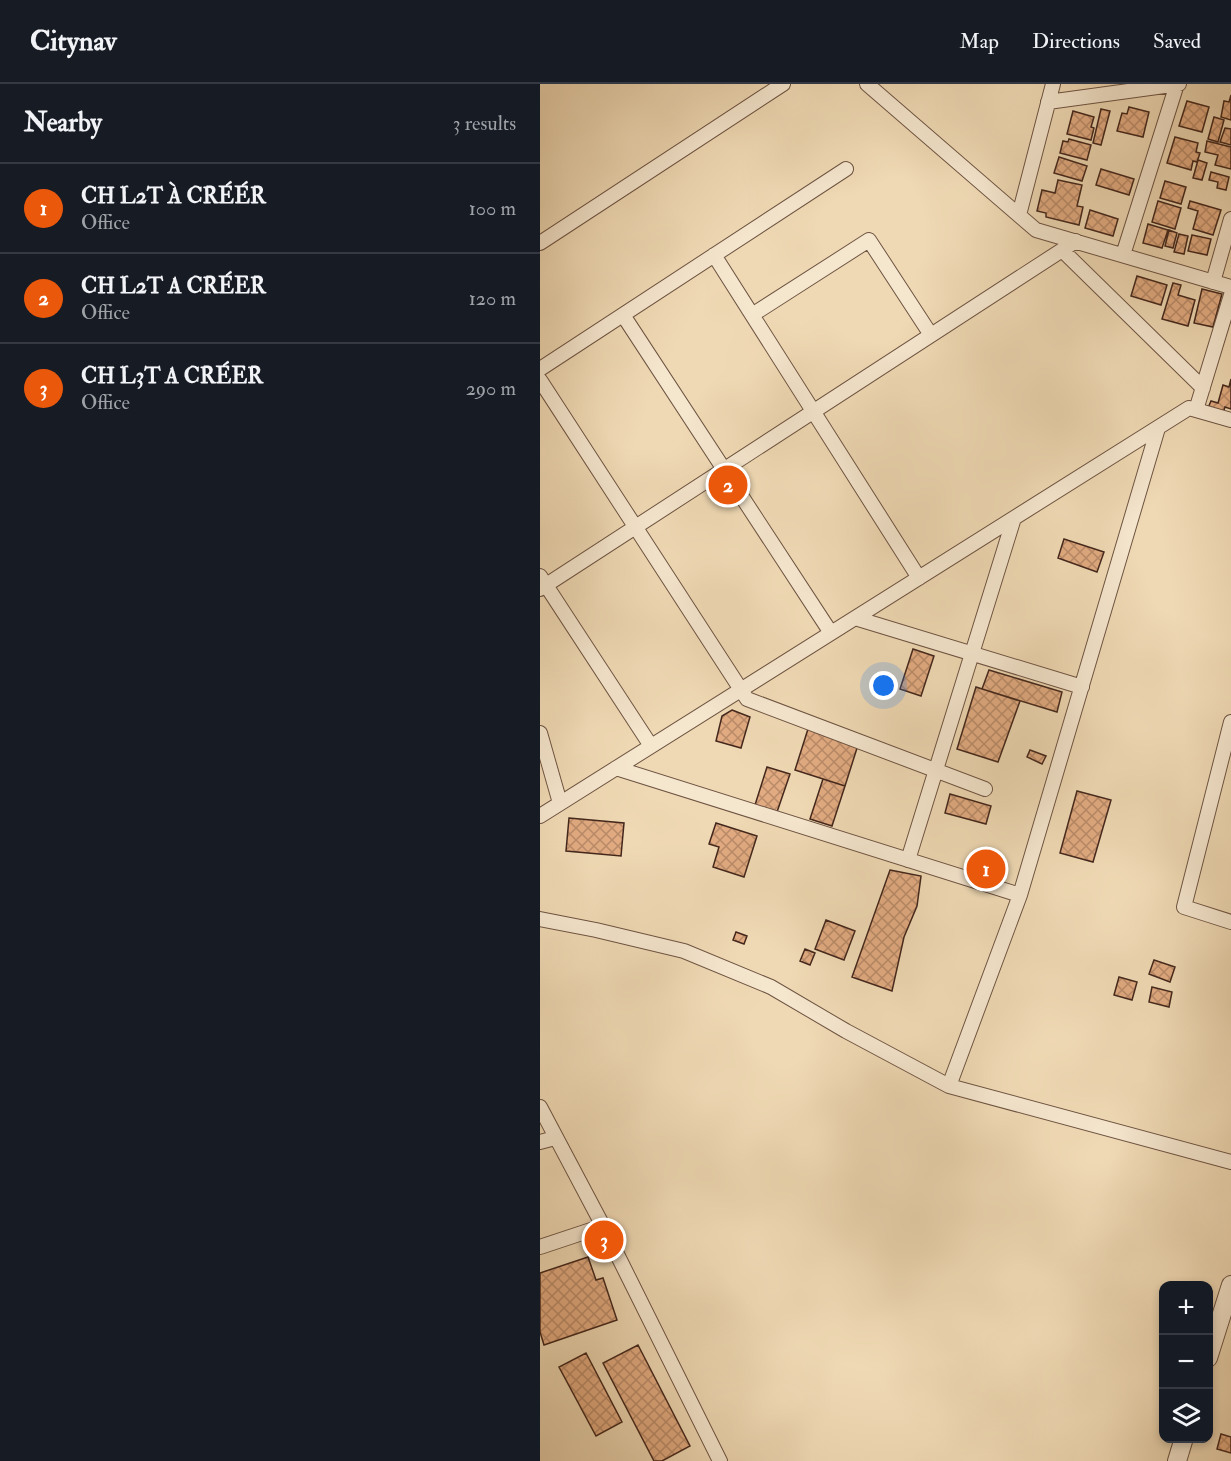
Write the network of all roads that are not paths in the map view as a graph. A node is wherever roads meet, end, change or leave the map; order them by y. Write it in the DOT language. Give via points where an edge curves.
graph roads {
  1 [pos="783,84"];
  2 [pos="867,84"];
  3 [pos="1053,84"];
  4 [pos="1178,84"];
  5 [pos="1048,102"];
  6 [pos="846,169"];
  7 [pos="1019,215"];
  8 [pos="1231,219"];
  9 [pos="1076,242"];
  10 [pos="540,243"];
  11 [pos="1062,250"];
  12 [pos="714,255"];
  13 [pos="1123,255"];
  14 [pos="1213,282"];
  15 [pos="1231,287"];
  16 [pos="1231,295"];
  17 [pos="623,315"];
  18 [pos="752,315"];
  19 [pos="932,335"];
  20 [pos="540,369"];
  21 [pos="540,380"];
  22 [pos="1203,388"];
  23 [pos="1196,410"];
  24 [pos="813,412"];
  25 [pos="1231,420"];
  26 [pos="1158,428"];
  27 [pos="724,470"];
  28 [pos="1014,518"];
  29 [pos="635,527"];
  30 [pos="919,578"];
  31 [pos="542,583"];
  32 [pos="855,618"];
  33 [pos="831,633"];
  34 [pos="972,653"];
  35 [pos="1082,687"];
  36 [pos="740,690"];
  37 [pos="1231,722"];
  38 [pos="540,733"];
  39 [pos="651,746"];
  40 [pos="616,768"];
  41 [pos="936,771"];
  42 [pos="985,789"];
  43 [pos="560,803"];
  44 [pos="540,816"];
  45 [pos="909,860"];
  46 [pos="1020,895"];
  47 [pos="540,919"];
  48 [pos="1231,922"];
  49 [pos="949,1086"];
  50 [pos="540,1107"];
  51 [pos="555,1138"];
  52 [pos="540,1142"];
  53 [pos="1231,1162"];
  54 [pos="603,1226"];
  55 [pos="540,1247"];
  56 [pos="1231,1285"];
  57 [pos="1224,1330"];
  58 [pos="1213,1351"];
  59 [pos="1182,1443"];
  60 [pos="720,1461"];
  61 [pos="1177,1461"];
  1 -- 10 [label="street"];
  2 -- 7 [label="street"];
  3 -- 5 [label="street"];
  4 -- 5 [label="street"];
  4 -- 13 [label="street"];
  5 -- 7 [label="street"];
  6 -- 12 [label="street"];
  7 -- 9 [label="street" via="1036,230"];
  8 -- 14 [label="street"];
  9 -- 11 [label="street"];
  9 -- 13 [label="street"];
  11 -- 19 [label="street"];
  11 -- 22 [label="street"];
  12 -- 17 [label="street"];
  12 -- 18 [label="street"];
  13 -- 14 [label="street"];
  14 -- 15 [label="street"];
  16 -- 22 [label="street"];
  17 -- 20 [label="street"];
  17 -- 27 [label="street"];
  18 -- 19 [label="street" via="869,240"];
  18 -- 24 [label="street"];
  19 -- 24 [label="street"];
  21 -- 29 [label="street"];
  22 -- 23 [label="street"];
  23 -- 25 [label="street"];
  23 -- 26 [label="street" via="1189,408"];
  24 -- 27 [label="street"];
  24 -- 30 [label="street"];
  26 -- 28 [label="street"];
  26 -- 35 [label="street"];
  27 -- 29 [label="street"];
  27 -- 33 [label="street"];
  28 -- 30 [label="street"];
  28 -- 34 [label="street"];
  29 -- 31 [label="street"];
  29 -- 36 [label="street"];
  30 -- 32 [label="street"];
  31 -- 39 [label="street"];
  32 -- 33 [label="street"];
  32 -- 34 [label="street"];
  33 -- 36 [label="street"];
  34 -- 35 [label="street"];
  34 -- 41 [label="street"];
  35 -- 46 [label="street"];
  36 -- 39 [label="street"];
  36 -- 41 [label="street" via="747,699"];
  37 -- 48 [label="street" via="1184,907"];
  38 -- 43 [label="street"];
  39 -- 40 [label="street"];
  40 -- 43 [label="street"];
  40 -- 45 [label="street"];
  41 -- 42 [label="street"];
  41 -- 45 [label="street"];
  43 -- 44 [label="street"];
  45 -- 46 [label="street"];
  46 -- 49 [label="street"];
  47 -- 49 [label="street" via="684,951 771,987"];
  49 -- 53 [label="street"];
  50 -- 51 [label="street"];
  51 -- 52 [label="street"];
  51 -- 54 [label="street"];
  54 -- 55 [label="street"];
  54 -- 60 [label="street"];
  56 -- 57 [label="street"];
  57 -- 58 [label="street"];
  59 -- 61 [label="street"];
}
